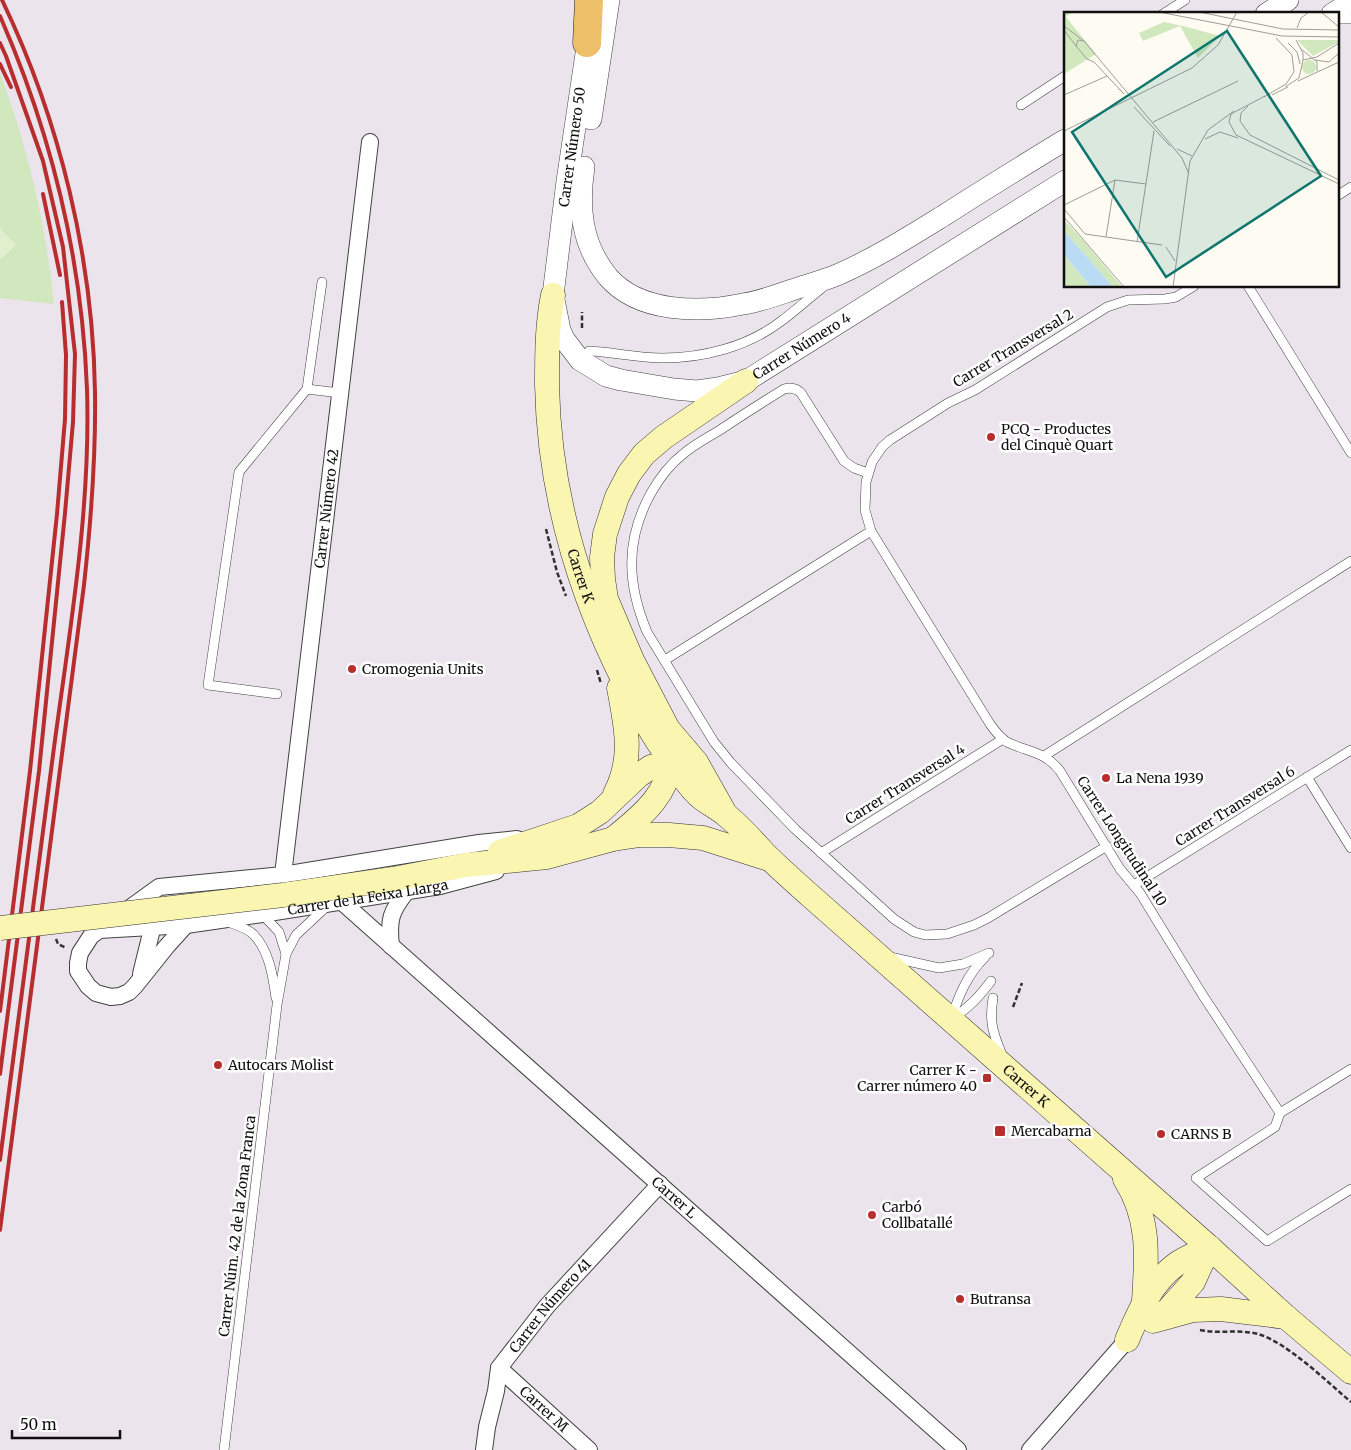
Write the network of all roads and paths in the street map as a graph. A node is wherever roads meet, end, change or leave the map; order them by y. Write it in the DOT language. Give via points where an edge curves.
graph roads {
  1 [pos="589,0"];
  2 [pos="595,0"];
  3 [pos="609,0"];
  4 [pos="1185,0"];
  5 [pos="1288,0"];
  6 [pos="1351,2"];
  7 [pos="1166,12"];
  8 [pos="1269,12"];
  9 [pos="1335,12"];
  10 [pos="1338,19"];
  11 [pos="1351,19"];
  12 [pos="587,43"];
  13 [pos="1064,77"];
  14 [pos="1021,105"];
  15 [pos="1064,141"];
  16 [pos="370,142"];
  17 [pos="1064,182"];
  18 [pos="1351,187"];
  19 [pos="1338,195"];
  20 [pos="837,275"];
  21 [pos="322,282"];
  22 [pos="1191,288"];
  23 [pos="1249,288"];
  24 [pos="553,295"];
  25 [pos="582,312"];
  26 [pos="582,328"];
  27 [pos="589,351"];
  28 [pos="746,382"];
  29 [pos="307,389"];
  30 [pos="340,393"];
  31 [pos="1351,453"];
  32 [pos="868,473"];
  33 [pos="871,531"];
  34 [pos="1351,561"];
  35 [pos="665,660"];
  36 [pos="605,666"];
  37 [pos="602,687"];
  38 [pos="277,694"];
  39 [pos="668,729"];
  40 [pos="1003,739"];
  41 [pos="1351,750"];
  42 [pos="1044,756"];
  43 [pos="672,762"];
  44 [pos="1307,777"];
  45 [pos="709,785"];
  46 [pos="604,808"];
  47 [pos="727,816"];
  48 [pos="613,839"];
  49 [pos="1106,846"];
  50 [pos="545,847"];
  51 [pos="1351,848"];
  52 [pos="821,853"];
  53 [pos="771,860"];
  54 [pos="283,875"];
  55 [pos="400,885"];
  56 [pos="1137,889"];
  57 [pos="336,902"];
  58 [pos="262,914"];
  59 [pos="221,920"];
  60 [pos="186,926"];
  61 [pos="0,928"];
  62 [pos="152,928"];
  63 [pos="100,930"];
  64 [pos="392,946"];
  65 [pos="286,954"];
  66 [pos="878,955"];
  67 [pos="991,981"];
  68 [pos="1022,983"];
  69 [pos="135,986"];
  70 [pos="992,998"];
  71 [pos="277,1005"];
  72 [pos="1013,1007"];
  73 [pos="951,1020"];
  74 [pos="1351,1069"];
  75 [pos="1010,1071"];
  76 [pos="1280,1114"];
  77 [pos="1117,1167"];
  78 [pos="660,1184"];
  79 [pos="1351,1189"];
  80 [pos="1209,1246"];
  81 [pos="1149,1311"];
  82 [pos="1286,1317"];
  83 [pos="1193,1328"];
  84 [pos="1127,1340"];
  85 [pos="499,1368"];
  86 [pos="1351,1372"];
  87 [pos="1351,1402"];
  88 [pos="224,1450"];
  89 [pos="484,1450"];
  90 [pos="589,1450"];
  91 [pos="958,1450"];
  92 [pos="1030,1450"];
  1 -- 12 [label="highway"];
  2 -- 12 [label="street, Carrer Número 50"];
  3 -- 20 [label="street, Carrer Número 50" via="580,205 595,258 614,284 642,302 671,308 702,308 743,304"];
  4 -- 7 [label="lane"];
  5 -- 8 [label="street"];
  6 -- 9 [label="street"];
  10 -- 11 [label="lane"];
  12 -- 24 [label="street, Carrer Número 50"];
  13 -- 14 [label="lane"];
  15 -- 20 [label="street" via="900,242"];
  16 -- 30 [label="street, Carrer Número 42"];
  17 -- 28 [label="street, Carrer Número 4"];
  18 -- 19 [label="lane"];
  20 -- 27 [label="lane" via="780,322 741,343 722,349 680,358"];
  21 -- 29 [label="lane"];
  22 -- 32 [label="lane, Carrer Transversal 2" via="1176,297 1128,300 1107,306 890,440 877,453"];
  23 -- 31 [label="lane"];
  24 -- 28 [label="street, Carrer Número 4" via="560,330 573,353 606,376 674,389 697,390"];
  24 -- 36 [label="main road, Carrer K" via="547,342 547,400 557,487 570,547 593,614"];
  25 -- 26 [label="path"];
  28 -- 39 [label="main road, Carrer K" via="644,454 617,497 605,534 602,557 606,598 632,660"];
  29 -- 30 [label="lane"];
  29 -- 38 [label="lane" via="239,472 208,685"];
  30 -- 54 [label="street, Carrer Número 42"];
  32 -- 33 [label="lane, Carrer Longitudinal 10" via="864,501"];
  32 -- 35 [label="lane" via="844,460 801,393 793,388 784,389 681,455 668,467 643,508 632,548 631,573 639,613"];
  33 -- 35 [label="lane"];
  33 -- 40 [label="lane, Carrer Longitudinal 10" via="990,724"];
  34 -- 42 [label="lane"];
  35 -- 52 [label="lane" via="714,742 766,801"];
  36 -- 37 [label="path"];
  36 -- 43 [label="main road, Carrer K"];
  36 -- 46 [label="main road, Carrer de la Feixa Llarga" via="627,732 626,762 621,782"];
  39 -- 43 [label="main road, Carrer de la Feixa Llarga"];
  39 -- 45 [label="main road, Carrer K" via="696,762"];
  40 -- 42 [label="lane, Carrer Longitudinal 10"];
  40 -- 52 [label="lane, Carrer Transversal 4"];
  41 -- 44 [label="lane, Carrer Transversal 6"];
  42 -- 49 [label="lane, Carrer Longitudinal 10" via="1056,765"];
  43 -- 45 [label="main road"];
  43 -- 46 [label="main road, Carrer de la Feixa Llarga" via="652,767 639,775"];
  43 -- 47 [label="main road, Carrer K" via="696,794"];
  43 -- 48 [label="main road, Carrer de la Feixa Llarga" via="658,796 649,808"];
  44 -- 51 [label="lane"];
  44 -- 56 [label="lane, Carrer Transversal 6"];
  45 -- 47 [label="main road, Carrer K"];
  46 -- 50 [label="main road, Carrer de la Feixa Llarga"];
  47 -- 53 [label="main road, Carrer K"];
  48 -- 50 [label="main road, Carrer de la Feixa Llarga"];
  48 -- 53 [label="main road, Carrer de la Feixa Llarga" via="640,835 704,838"];
  49 -- 52 [label="lane" via="988,918 960,931 936,935 914,932 894,919"];
  49 -- 56 [label="lane, Carrer Longitudinal 10"];
  50 -- 54 [label="street, Carrer de la Feixa Llarga" via="480,843"];
  50 -- 55 [label="main road, Carrer de la Feixa Llarga" via="466,865"];
  50 -- 55 [label="street, Carrer de la Feixa Llarga" via="440,886"];
  53 -- 66 [label="main road, Carrer K"];
  54 -- 62 [label="street, Carrer de la Feixa Llarga" via="264,883 194,890 161,899"];
  54 -- 63 [label="street, Carrer de la Feixa Llarga" via="159,887"];
  55 -- 57 [label="street, Carrer de la Feixa Llarga"];
  55 -- 61 [label="main road, Carrer de la Feixa Llarga, bridge" via="283,894"];
  55 -- 64 [label="street" via="389,929"];
  56 -- 76 [label="lane, Carrer Longitudinal 10"];
  57 -- 58 [label="street, Carrer de la Feixa Llarga"];
  57 -- 64 [label="street, Carrer L"];
  57 -- 65 [label="lane, Carrer Núm. 42 de la Zona Franca" via="296,935"];
  58 -- 59 [label="street, Carrer de la Feixa Llarga"];
  58 -- 65 [label="lane, Carrer Núm. 42 de la Zona Franca" via="279,932"];
  59 -- 60 [label="street, Carrer de la Feixa Llarga"];
  59 -- 71 [label="lane, Carrer Núm. 42 de la Zona Franca" via="252,933 259,942 272,974"];
  60 -- 62 [label="street, Carrer de la Feixa Llarga"];
  60 -- 69 [label="street, Carrer de la Feixa Llarga"];
  62 -- 63 [label="street, Carrer de la Feixa Llarga"];
  62 -- 69 [label="street, Carrer de la Feixa Llarga" via="142,973"];
  63 -- 69 [label="street, Carrer de la Feixa Llarga" via="80,953 78,972 82,980 96,993 112,997 129,992"];
  64 -- 78 [label="street, Carrer L"];
  65 -- 71 [label="lane, Carrer Núm. 42 de la Zona Franca"];
  66 -- 73 [label="main road, Carrer K"];
  66 -- 73 [label="lane" via="939,968 963,964 989,953 969,975"];
  67 -- 73 [label="lane" via="964,1012"];
  68 -- 72 [label="path"];
  70 -- 75 [label="lane" via="993,1033"];
  71 -- 88 [label="lane, Carrer Núm. 42 de la Zona Franca"];
  73 -- 75 [label="main road, Carrer K"];
  74 -- 76 [label="lane"];
  75 -- 77 [label="main road, Carrer K"];
  76 -- 79 [label="lane" via="1275,1127 1196,1178 1267,1240"];
  77 -- 80 [label="main road, Carrer K"];
  77 -- 81 [label="main road" via="1138,1202 1145,1233"];
  78 -- 85 [label="street, Carrer Número 41" via="547,1306"];
  78 -- 91 [label="street, Carrer L"];
  80 -- 81 [label="main road" via="1163,1275"];
  80 -- 82 [label="main road, Carrer K"];
  81 -- 82 [label="main road" via="1221,1309"];
  81 -- 84 [label="main road"];
  82 -- 86 [label="main road, Carrer K"];
  83 -- 87 [label="path" via="1213,1333 1257,1334 1295,1356"];
  84 -- 92 [label="street"];
  85 -- 89 [label="street, Carrer Número 41"];
  85 -- 90 [label="street, Carrer M"];
}
